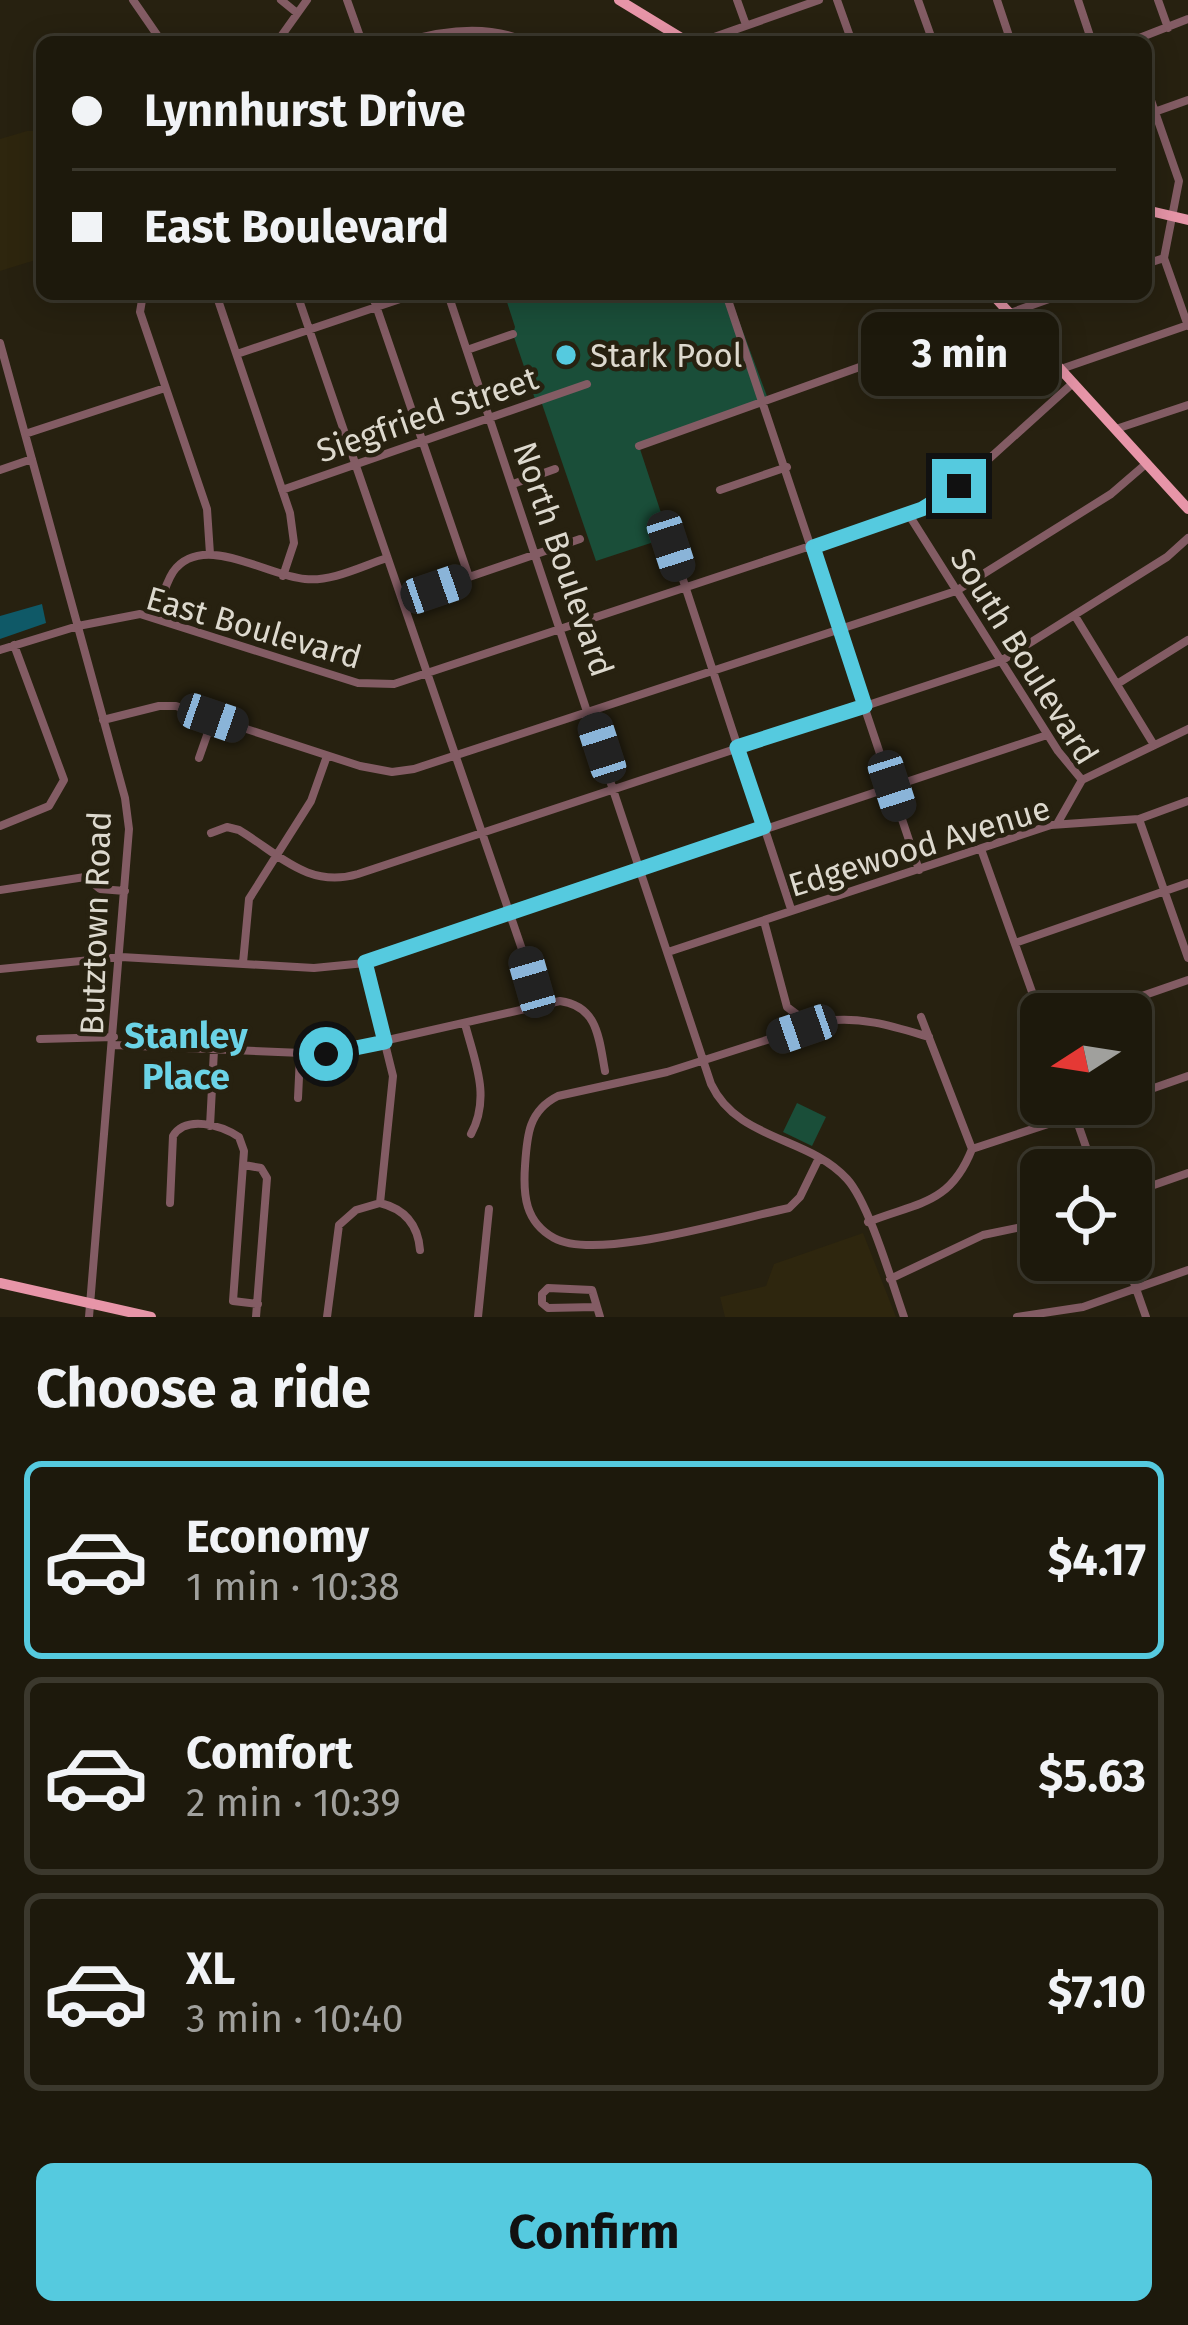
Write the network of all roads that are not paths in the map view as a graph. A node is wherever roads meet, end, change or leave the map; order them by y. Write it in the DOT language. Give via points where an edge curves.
graph roads {
  1 [pos="133,0"];
  2 [pos="280,0"];
  3 [pos="307,0"];
  4 [pos="347,0"];
  5 [pos="619,0"];
  6 [pos="737,0"];
  7 [pos="819,0"];
  8 [pos="837,0"];
  9 [pos="918,0"];
  10 [pos="997,0"];
  11 [pos="1078,0"];
  12 [pos="1158,0"];
  13 [pos="297,13"];
  14 [pos="1188,19"];
  15 [pos="746,25"];
  16 [pos="1168,28"];
  17 [pos="158,36"];
  18 [pos="281,36"];
  19 [pos="360,36"];
  20 [pos="435,36"];
  21 [pos="506,36"];
  22 [pos="678,36"];
  23 [pos="716,36"];
  24 [pos="850,36"];
  25 [pos="931,36"];
  26 [pos="1009,36"];
  27 [pos="1090,36"];
  28 [pos="1146,36"];
  29 [pos="1188,100"];
  30 [pos="1152,112"];
  31 [pos="1152,117"];
  32 [pos="1183,176"];
  33 [pos="1152,212"];
  34 [pos="1174,217"];
  35 [pos="1188,220"];
  36 [pos="1164,258"];
  37 [pos="1152,262"];
  38 [pos="141,300"];
  39 [pos="218,300"];
  40 [pos="299,300"];
  41 [pos="374,300"];
  42 [pos="397,300"];
  43 [pos="450,300"];
  44 [pos="728,300"];
  45 [pos="997,300"];
  46 [pos="1047,300"];
  47 [pos="376,307"];
  48 [pos="1010,314"];
  49 [pos="1188,325"];
  50 [pos="309,330"];
  51 [pos="513,334"];
  52 [pos="0,344"];
  53 [pos="467,350"];
  54 [pos="236,354"];
  55 [pos="1061,369"];
  56 [pos="1073,383"];
  57 [pos="587,384"];
  58 [pos="165,388"];
  59 [pos="763,400"];
  60 [pos="1188,404"];
  61 [pos="491,418"];
  62 [pos="1116,429"];
  63 [pos="25,434"];
  64 [pos="422,442"];
  65 [pos="639,446"];
  66 [pos="32,459"];
  67 [pos="1147,463"];
  68 [pos="355,465"];
  69 [pos="787,467"];
  70 [pos="0,470"];
  71 [pos="555,470"];
  72 [pos="513,484"];
  73 [pos="283,490"];
  74 [pos="720,490"];
  75 [pos="1185,501"];
  76 [pos="909,514"];
  77 [pos="668,537"];
  78 [pos="1188,538"];
  79 [pos="580,539"];
  80 [pos="813,547"];
  81 [pos="210,554"];
  82 [pos="537,554"];
  83 [pos="387,558"];
  84 [pos="283,575"];
  85 [pos="469,578"];
  86 [pos="685,588"];
  87 [pos="956,591"];
  88 [pos="402,600"];
  89 [pos="1075,616"];
  90 [pos="156,617"];
  91 [pos="78,626"];
  92 [pos="840,628"];
  93 [pos="561,629"];
  94 [pos="1188,640"];
  95 [pos="14,645"];
  96 [pos="0,650"];
  97 [pos="1000,661"];
  98 [pos="712,670"];
  99 [pos="428,674"];
  100 [pos="1117,684"];
  101 [pos="865,706"];
  102 [pos="589,709"];
  103 [pos="213,718"];
  104 [pos="104,720"];
  105 [pos="1188,729"];
  106 [pos="1047,734"];
  107 [pos="1154,746"];
  108 [pos="737,747"];
  109 [pos="455,755"];
  110 [pos="327,756"];
  111 [pos="199,758"];
  112 [pos="1082,780"];
  113 [pos="892,786"];
  114 [pos="614,787"];
  115 [pos="1188,801"];
  116 [pos="1139,819"];
  117 [pos="1058,824"];
  118 [pos="0,826"];
  119 [pos="764,827"];
  120 [pos="481,832"];
  121 [pos="212,833"];
  122 [pos="981,849"];
  123 [pos="276,854"];
  124 [pos="640,869"];
  125 [pos="920,870"];
  126 [pos="1188,883"];
  127 [pos="0,890"];
  128 [pos="125,891"];
  129 [pos="1165,891"];
  130 [pos="791,909"];
  131 [pos="509,913"];
  132 [pos="764,921"];
  133 [pos="1015,943"];
  134 [pos="668,952"];
  135 [pos="121,957"];
  136 [pos="1188,958"];
  137 [pos="365,962"];
  138 [pos="243,963"];
  139 [pos="0,969"];
  140 [pos="1188,980"];
  141 [pos="1033,993"];
  142 [pos="1151,993"];
  143 [pos="537,1006"];
  144 [pos="799,1016"];
  145 [pos="921,1017"];
  146 [pos="465,1024"];
  147 [pos="928,1036"];
  148 [pos="40,1039"];
  149 [pos="114,1041"];
  150 [pos="385,1042"];
  151 [pos="214,1050"];
  152 [pos="300,1056"];
  153 [pos="703,1062"];
  154 [pos="605,1071"];
  155 [pos="1188,1076"];
  156 [pos="1152,1089"];
  157 [pos="298,1098"];
  158 [pos="1048,1125"];
  159 [pos="210,1126"];
  160 [pos="471,1134"];
  161 [pos="972,1149"];
  162 [pos="818,1160"];
  163 [pos="244,1165"];
  164 [pos="1188,1173"];
  165 [pos="1152,1186"];
  166 [pos="170,1203"];
  167 [pos="380,1203"];
  168 [pos="489,1209"];
  169 [pos="868,1222"];
  170 [pos="1020,1227"];
  171 [pos="420,1250"];
  172 [pos="1188,1270"];
  173 [pos="890,1279"];
  174 [pos="1134,1281"];
  175 [pos="0,1283"];
  176 [pos="1136,1288"];
  177 [pos="258,1304"];
  178 [pos="91,1311"];
  179 [pos="598,1312"];
  180 [pos="151,1317"];
  181 [pos="256,1317"];
  182 [pos="327,1317"];
  183 [pos="478,1317"];
  184 [pos="904,1317"];
  185 [pos="1017,1317"];
  186 [pos="1147,1317"];
  1 -- 17 [label="street"];
  2 -- 13 [label="street"];
  3 -- 13 [label="street"];
  4 -- 19 [label="street"];
  5 -- 22 [label="main road"];
  6 -- 15 [label="street"];
  7 -- 15 [label="street"];
  8 -- 24 [label="street"];
  9 -- 25 [label="street"];
  10 -- 26 [label="street"];
  11 -- 27 [label="street"];
  12 -- 16 [label="street"];
  13 -- 18 [label="street"];
  14 -- 16 [label="street"];
  15 -- 23 [label="street"];
  16 -- 28 [label="street"];
  20 -- 21 [label="street"];
  29 -- 30 [label="street"];
  31 -- 32 [label="street"];
  32 -- 34 [label="street"];
  33 -- 34 [label="main road"];
  34 -- 35 [label="main road"];
  34 -- 36 [label="street"];
  36 -- 37 [label="street"];
  36 -- 49 [label="street"];
  38 -- 58 [label="street"];
  39 -- 54 [label="street"];
  40 -- 50 [label="street"];
  41 -- 47 [label="street"];
  42 -- 47 [label="street"];
  43 -- 53 [label="street, North Boulevard"];
  44 -- 59 [label="street"];
  45 -- 48 [label="main road"];
  46 -- 48 [label="street"];
  47 -- 50 [label="street"];
  47 -- 64 [label="street"];
  48 -- 55 [label="main road"];
  48 -- 59 [label="street"];
  49 -- 55 [label="street"];
  50 -- 54 [label="street"];
  50 -- 68 [label="street"];
  51 -- 53 [label="street"];
  52 -- 63 [label="street, Butztown Road"];
  53 -- 61 [label="street, North Boulevard"];
  54 -- 73 [label="street"];
  55 -- 56 [label="main road"];
  56 -- 62 [label="main road"];
  56 -- 76 [label="street, East Boulevard" via="959,486"];
  57 -- 61 [label="street, Siegfried Street"];
  58 -- 63 [label="street"];
  58 -- 81 [label="street" via="207,509"];
  59 -- 65 [label="street"];
  59 -- 69 [label="street"];
  60 -- 62 [label="street"];
  61 -- 64 [label="street, Siegfried Street"];
  61 -- 72 [label="street, North Boulevard"];
  62 -- 67 [label="main road"];
  63 -- 66 [label="street, Butztown Road"];
  64 -- 68 [label="street, Siegfried Street"];
  64 -- 85 [label="street"];
  66 -- 70 [label="street"];
  66 -- 91 [label="street, Butztown Road"];
  67 -- 75 [label="main road"];
  67 -- 87 [label="street"];
  68 -- 73 [label="street, Siegfried Street"];
  68 -- 83 [label="street"];
  69 -- 74 [label="street"];
  69 -- 80 [label="street"];
  71 -- 72 [label="street"];
  72 -- 82 [label="street, North Boulevard"];
  73 -- 84 [label="street" via="294,538"];
  76 -- 80 [label="street, East Boulevard"];
  76 -- 87 [label="street, South Boulevard"];
  77 -- 86 [label="street"];
  78 -- 89 [label="street"];
  79 -- 82 [label="street"];
  80 -- 86 [label="street, East Boulevard"];
  80 -- 92 [label="street"];
  81 -- 84 [label="street"];
  81 -- 90 [label="street" via="178,567"];
  82 -- 85 [label="street"];
  82 -- 93 [label="street, North Boulevard"];
  83 -- 84 [label="street" via="316,580"];
  83 -- 88 [label="street"];
  85 -- 88 [label="street"];
  86 -- 93 [label="street, East Boulevard"];
  86 -- 98 [label="street"];
  87 -- 92 [label="street"];
  87 -- 97 [label="street, South Boulevard"];
  88 -- 99 [label="street"];
  89 -- 97 [label="street"];
  89 -- 100 [label="street"];
  90 -- 91 [label="street, East Boulevard"];
  90 -- 99 [label="street, East Boulevard" via="358,682 394,684"];
  91 -- 95 [label="street, East Boulevard"];
  91 -- 104 [label="street, Butztown Road"];
  92 -- 98 [label="street"];
  92 -- 101 [label="street"];
  93 -- 99 [label="street, East Boulevard"];
  93 -- 102 [label="street, North Boulevard"];
  94 -- 100 [label="street"];
  95 -- 96 [label="street, East Boulevard"];
  95 -- 118 [label="street" via="64,780 49,806"];
  97 -- 101 [label="street"];
  97 -- 106 [label="street, South Boulevard"];
  98 -- 102 [label="street"];
  98 -- 108 [label="street"];
  99 -- 109 [label="street"];
  100 -- 107 [label="street"];
  101 -- 108 [label="street"];
  101 -- 113 [label="street"];
  102 -- 109 [label="street"];
  102 -- 114 [label="street, North Boulevard"];
  103 -- 104 [label="street" via="158,706"];
  103 -- 110 [label="street"];
  103 -- 111 [label="street"];
  104 -- 128 [label="street, Butztown Road" via="128,813"];
  105 -- 107 [label="street"];
  106 -- 112 [label="street, South Boulevard"];
  106 -- 113 [label="street"];
  107 -- 112 [label="street"];
  108 -- 114 [label="street"];
  108 -- 119 [label="street"];
  109 -- 110 [label="street" via="392,772"];
  109 -- 120 [label="street"];
  110 -- 123 [label="street" via="311,801"];
  112 -- 117 [label="street, South Boulevard"];
  113 -- 119 [label="street"];
  113 -- 125 [label="street"];
  114 -- 120 [label="street"];
  114 -- 124 [label="street, North Boulevard"];
  115 -- 116 [label="street, Edgewood Avenue"];
  116 -- 117 [label="street, Edgewood Avenue"];
  116 -- 129 [label="street"];
  117 -- 122 [label="street, Edgewood Avenue"];
  119 -- 124 [label="street"];
  119 -- 130 [label="street"];
  120 -- 123 [label="street" via="335,880 304,874"];
  120 -- 131 [label="street"];
  121 -- 123 [label="street" via="235,828"];
  122 -- 125 [label="street, Edgewood Avenue"];
  122 -- 133 [label="street"];
  123 -- 138 [label="street" via="246,908"];
  124 -- 131 [label="street"];
  124 -- 134 [label="street, North Boulevard"];
  125 -- 130 [label="street, Edgewood Avenue"];
  126 -- 129 [label="street"];
  127 -- 128 [label="street" via="85,877 100,889"];
  128 -- 135 [label="street, Butztown Road"];
  129 -- 133 [label="street"];
  129 -- 136 [label="street"];
  130 -- 132 [label="street, Edgewood Avenue"];
  131 -- 137 [label="street"];
  131 -- 143 [label="street"];
  132 -- 134 [label="street, Edgewood Avenue"];
  132 -- 144 [label="street" via="787,1007"];
  133 -- 141 [label="street"];
  134 -- 153 [label="street, North Boulevard"];
  135 -- 138 [label="street"];
  135 -- 139 [label="street"];
  135 -- 149 [label="street, Butztown Road"];
  137 -- 138 [label="street"];
  137 -- 150 [label="street"];
  140 -- 142 [label="street"];
  143 -- 146 [label="street"];
  143 -- 154 [label="street" via="560,1001 584,1009"];
  145 -- 147 [label="street"];
  146 -- 150 [label="street"];
  146 -- 160 [label="street" via="483,1099"];
  147 -- 153 [label="street" via="843,1018"];
  147 -- 161 [label="street"];
  148 -- 149 [label="street"];
  149 -- 151 [label="street"];
  149 -- 178 [label="street, Butztown Road"];
  150 -- 152 [label="street"];
  150 -- 167 [label="street" via="393,1085"];
  151 -- 152 [label="street"];
  151 -- 159 [label="street"];
  152 -- 157 [label="street"];
  153 -- 162 [label="street, North Boulevard" via="716,1095 738,1119"];
  153 -- 162 [label="street" via="564,1094 537,1110 524,1191 540,1227 559,1240 624,1244 789,1208"];
  155 -- 156 [label="street"];
  158 -- 161 [label="street"];
  159 -- 163 [label="street" via="244,1142"];
  159 -- 166 [label="street" via="175,1131"];
  161 -- 169 [label="street" via="941,1195"];
  162 -- 169 [label="street, North Boulevard" via="846,1178"];
  163 -- 177 [label="street" via="267,1178"];
  163 -- 177 [label="street" via="233,1301"];
  164 -- 165 [label="street"];
  167 -- 171 [label="street" via="410,1221"];
  167 -- 182 [label="street" via="339,1225"];
  168 -- 183 [label="street"];
  169 -- 173 [label="street, North Boulevard"];
  170 -- 173 [label="street" via="983,1235"];
  172 -- 176 [label="street"];
  173 -- 184 [label="street, North Boulevard"];
  174 -- 176 [label="street"];
  175 -- 178 [label="main road"];
  176 -- 185 [label="street"];
  176 -- 186 [label="street"];
  177 -- 181 [label="street"];
  178 -- 180 [label="main road"];
  179 -- 179 [label="street" via="592,1290 542,1294 548,1308"];
}
